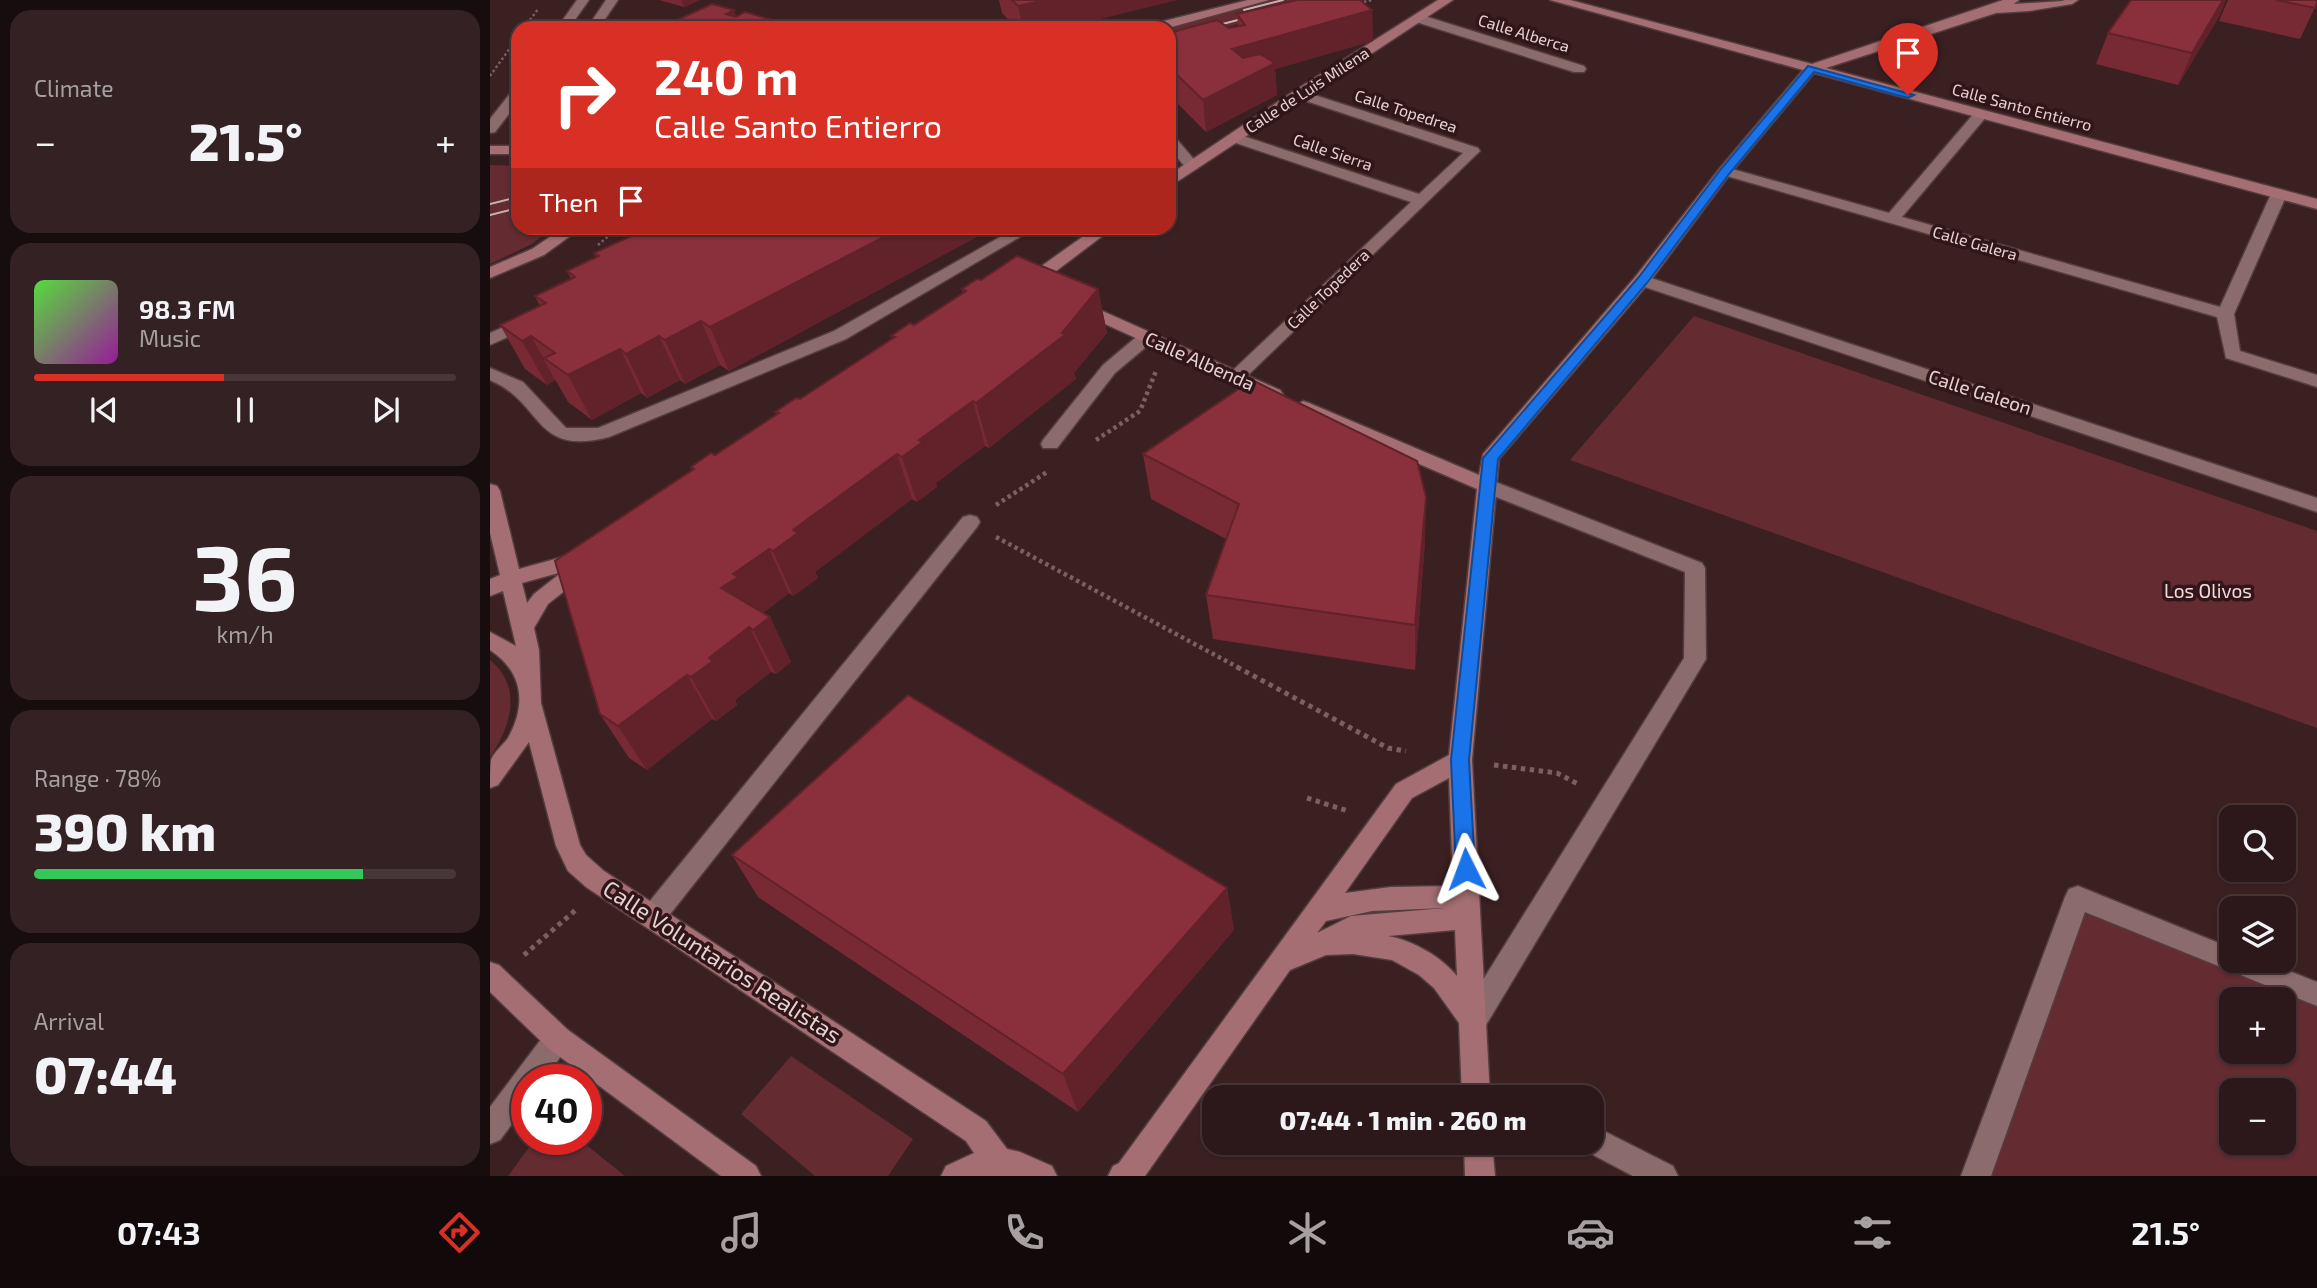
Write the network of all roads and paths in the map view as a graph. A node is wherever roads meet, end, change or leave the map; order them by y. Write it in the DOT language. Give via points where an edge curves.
graph roads {
  1 [pos="544,0"];
  2 [pos="583,0"];
  3 [pos="612,0"];
  4 [pos="1264,0"];
  5 [pos="1556,0"];
  6 [pos="2013,0"];
  7 [pos="2071,0"];
  8 [pos="1444,1"];
  9 [pos="1994,9"];
  10 [pos="1418,18"];
  11 [pos="529,21"];
  12 [pos="568,21"];
  13 [pos="598,21"];
  14 [pos="1176,22"];
  15 [pos="511,47"];
  16 [pos="1579,69"];
  17 [pos="1811,69"];
  18 [pos="490,76"];
  19 [pos="1299,94"];
  20 [pos="511,102"];
  21 [pos="1981,114"];
  22 [pos="490,129"];
  23 [pos="1235,138"];
  24 [pos="1176,147"];
  25 [pos="490,150"];
  26 [pos="511,150"];
  27 [pos="1192,166"];
  28 [pos="1725,172"];
  29 [pos="1176,177"];
  30 [pos="2279,194"];
  31 [pos="1420,200"];
  32 [pos="2317,204"];
  33 [pos="1892,219"];
  34 [pos="563,235"];
  35 [pos="1015,235"];
  36 [pos="1095,235"];
  37 [pos="513,265"];
  38 [pos="490,273"];
  39 [pos="1642,280"];
  40 [pos="1030,282"];
  41 [pos="490,284"];
  42 [pos="1009,297"];
  43 [pos="547,312"];
  44 [pos="2225,314"];
  45 [pos="1147,337"];
  46 [pos="490,340"];
  47 [pos="490,373"];
  48 [pos="1236,377"];
  49 [pos="2317,382"];
  50 [pos="1050,444"];
  51 [pos="1488,486"];
  52 [pos="490,491"];
  53 [pos="2317,505"];
  54 [pos="970,523"];
  55 [pos="500,584"];
  56 [pos="523,627"];
  57 [pos="490,639"];
  58 [pos="528,678"];
  59 [pos="530,704"];
  60 [pos="1460,760"];
  61 [pos="490,778"];
  62 [pos="1307,799"];
  63 [pos="1609,799"];
  64 [pos="1344,810"];
  65 [pos="605,885"];
  66 [pos="1468,907"];
  67 [pos="1317,912"];
  68 [pos="654,915"];
  69 [pos="1318,946"];
  70 [pos="2219,954"];
  71 [pos="1283,961"];
  72 [pos="2264,973"];
  73 [pos="493,977"];
  74 [pos="2317,995"];
  75 [pos="1473,1021"];
  76 [pos="558,1039"];
  77 [pos="539,1064"];
  78 [pos="1476,1085"];
  79 [pos="511,1102"];
  80 [pos="490,1130"];
  81 [pos="1604,1145"];
  82 [pos="1479,1155"];
  83 [pos="998,1162"];
  84 [pos="746,1176"];
  85 [pos="956,1176"];
  86 [pos="1042,1176"];
  87 [pos="1123,1176"];
  88 [pos="1480,1176"];
  89 [pos="1663,1176"];
  90 [pos="1976,1176"];
  1 -- 11 [label="path"];
  2 -- 12 [label="street"];
  3 -- 13 [label="street"];
  4 -- 14 [label="street"];
  5 -- 17 [label="street, Calle Santo Entierro"];
  6 -- 9 [label="street"];
  7 -- 9 [label="street"];
  8 -- 10 [label="street, Calle de Luis Milena"];
  9 -- 17 [label="street"];
  10 -- 16 [label="street, Calle Alberca"];
  10 -- 19 [label="street, Calle de Luis Milena"];
  15 -- 18 [label="path"];
  17 -- 21 [label="street, Calle Santo Entierro"];
  17 -- 28 [label="street"];
  19 -- 23 [label="street, Calle de Luis Milena"];
  19 -- 31 [label="street, Calle Topedrea" via="1473,151"];
  20 -- 22 [label="street"];
  21 -- 30 [label="street, Calle Santo Entierro"];
  21 -- 33 [label="street"];
  23 -- 27 [label="street, Calle de Luis Milena"];
  23 -- 31 [label="street, Calle Sierra"];
  24 -- 27 [label="street"];
  25 -- 26 [label="street"];
  27 -- 29 [label="street, Calle de Luis Milena"];
  28 -- 33 [label="street, Calle Galera"];
  28 -- 39 [label="street"];
  30 -- 32 [label="street, Calle Santo Entierro"];
  30 -- 44 [label="street"];
  31 -- 48 [label="street, Calle Topedera"];
  33 -- 44 [label="street, Calle Galera"];
  34 -- 37 [label="street"];
  35 -- 47 [label="street" via="840,335 602,433 574,436 554,430 518,387"];
  36 -- 40 [label="street"];
  37 -- 38 [label="street"];
  37 -- 41 [label="street"];
  39 -- 51 [label="street" via="1490,458"];
  39 -- 53 [label="street, Calle Galeon"];
  40 -- 42 [label="street"];
  40 -- 45 [label="street, Calle Albenda"];
  43 -- 46 [label="street"];
  44 -- 49 [label="street" via="2232,354"];
  45 -- 48 [label="street, Calle Albenda"];
  45 -- 50 [label="street" via="1109,369"];
  48 -- 51 [label="street, Calle Albenda"];
  51 -- 60 [label="street"];
  51 -- 63 [label="street" via="1695,568 1695,659"];
  52 -- 55 [label="street"];
  54 -- 60 [label="path" via="1388,748"];
  54 -- 68 [label="street"];
  55 -- 56 [label="street"];
  55 -- 56 [label="street" via="600,552 541,599"];
  56 -- 58 [label="street"];
  57 -- 58 [label="street" via="520,662"];
  58 -- 59 [label="street"];
  59 -- 61 [label="street" via="514,748"];
  59 -- 65 [label="street, Calle Voluntarios Realistas" via="568,846 577,863"];
  60 -- 63 [label="path" via="1557,773"];
  60 -- 66 [label="street"];
  60 -- 67 [label="street" via="1404,791"];
  62 -- 64 [label="path"];
  63 -- 75 [label="street"];
  65 -- 68 [label="street, Calle Voluntarios Realistas"];
  65 -- 73 [label="path"];
  66 -- 67 [label="street" via="1367,900"];
  66 -- 69 [label="street" via="1351,927"];
  66 -- 75 [label="street"];
  67 -- 71 [label="street"];
  68 -- 83 [label="street, Calle Voluntarios Realistas" via="976,1132"];
  69 -- 71 [label="street"];
  69 -- 75 [label="street" via="1356,941 1393,947 1427,964 1454,989"];
  70 -- 90 [label="street" via="2078,897"];
  71 -- 87 [label="street"];
  72 -- 74 [label="street"];
  73 -- 76 [label="street"];
  75 -- 78 [label="street"];
  76 -- 77 [label="street"];
  76 -- 84 [label="street"];
  79 -- 80 [label="street"];
  81 -- 89 [label="street"];
  82 -- 88 [label="street"];
  83 -- 85 [label="street"];
  83 -- 86 [label="street" via="1024,1165"];
}
